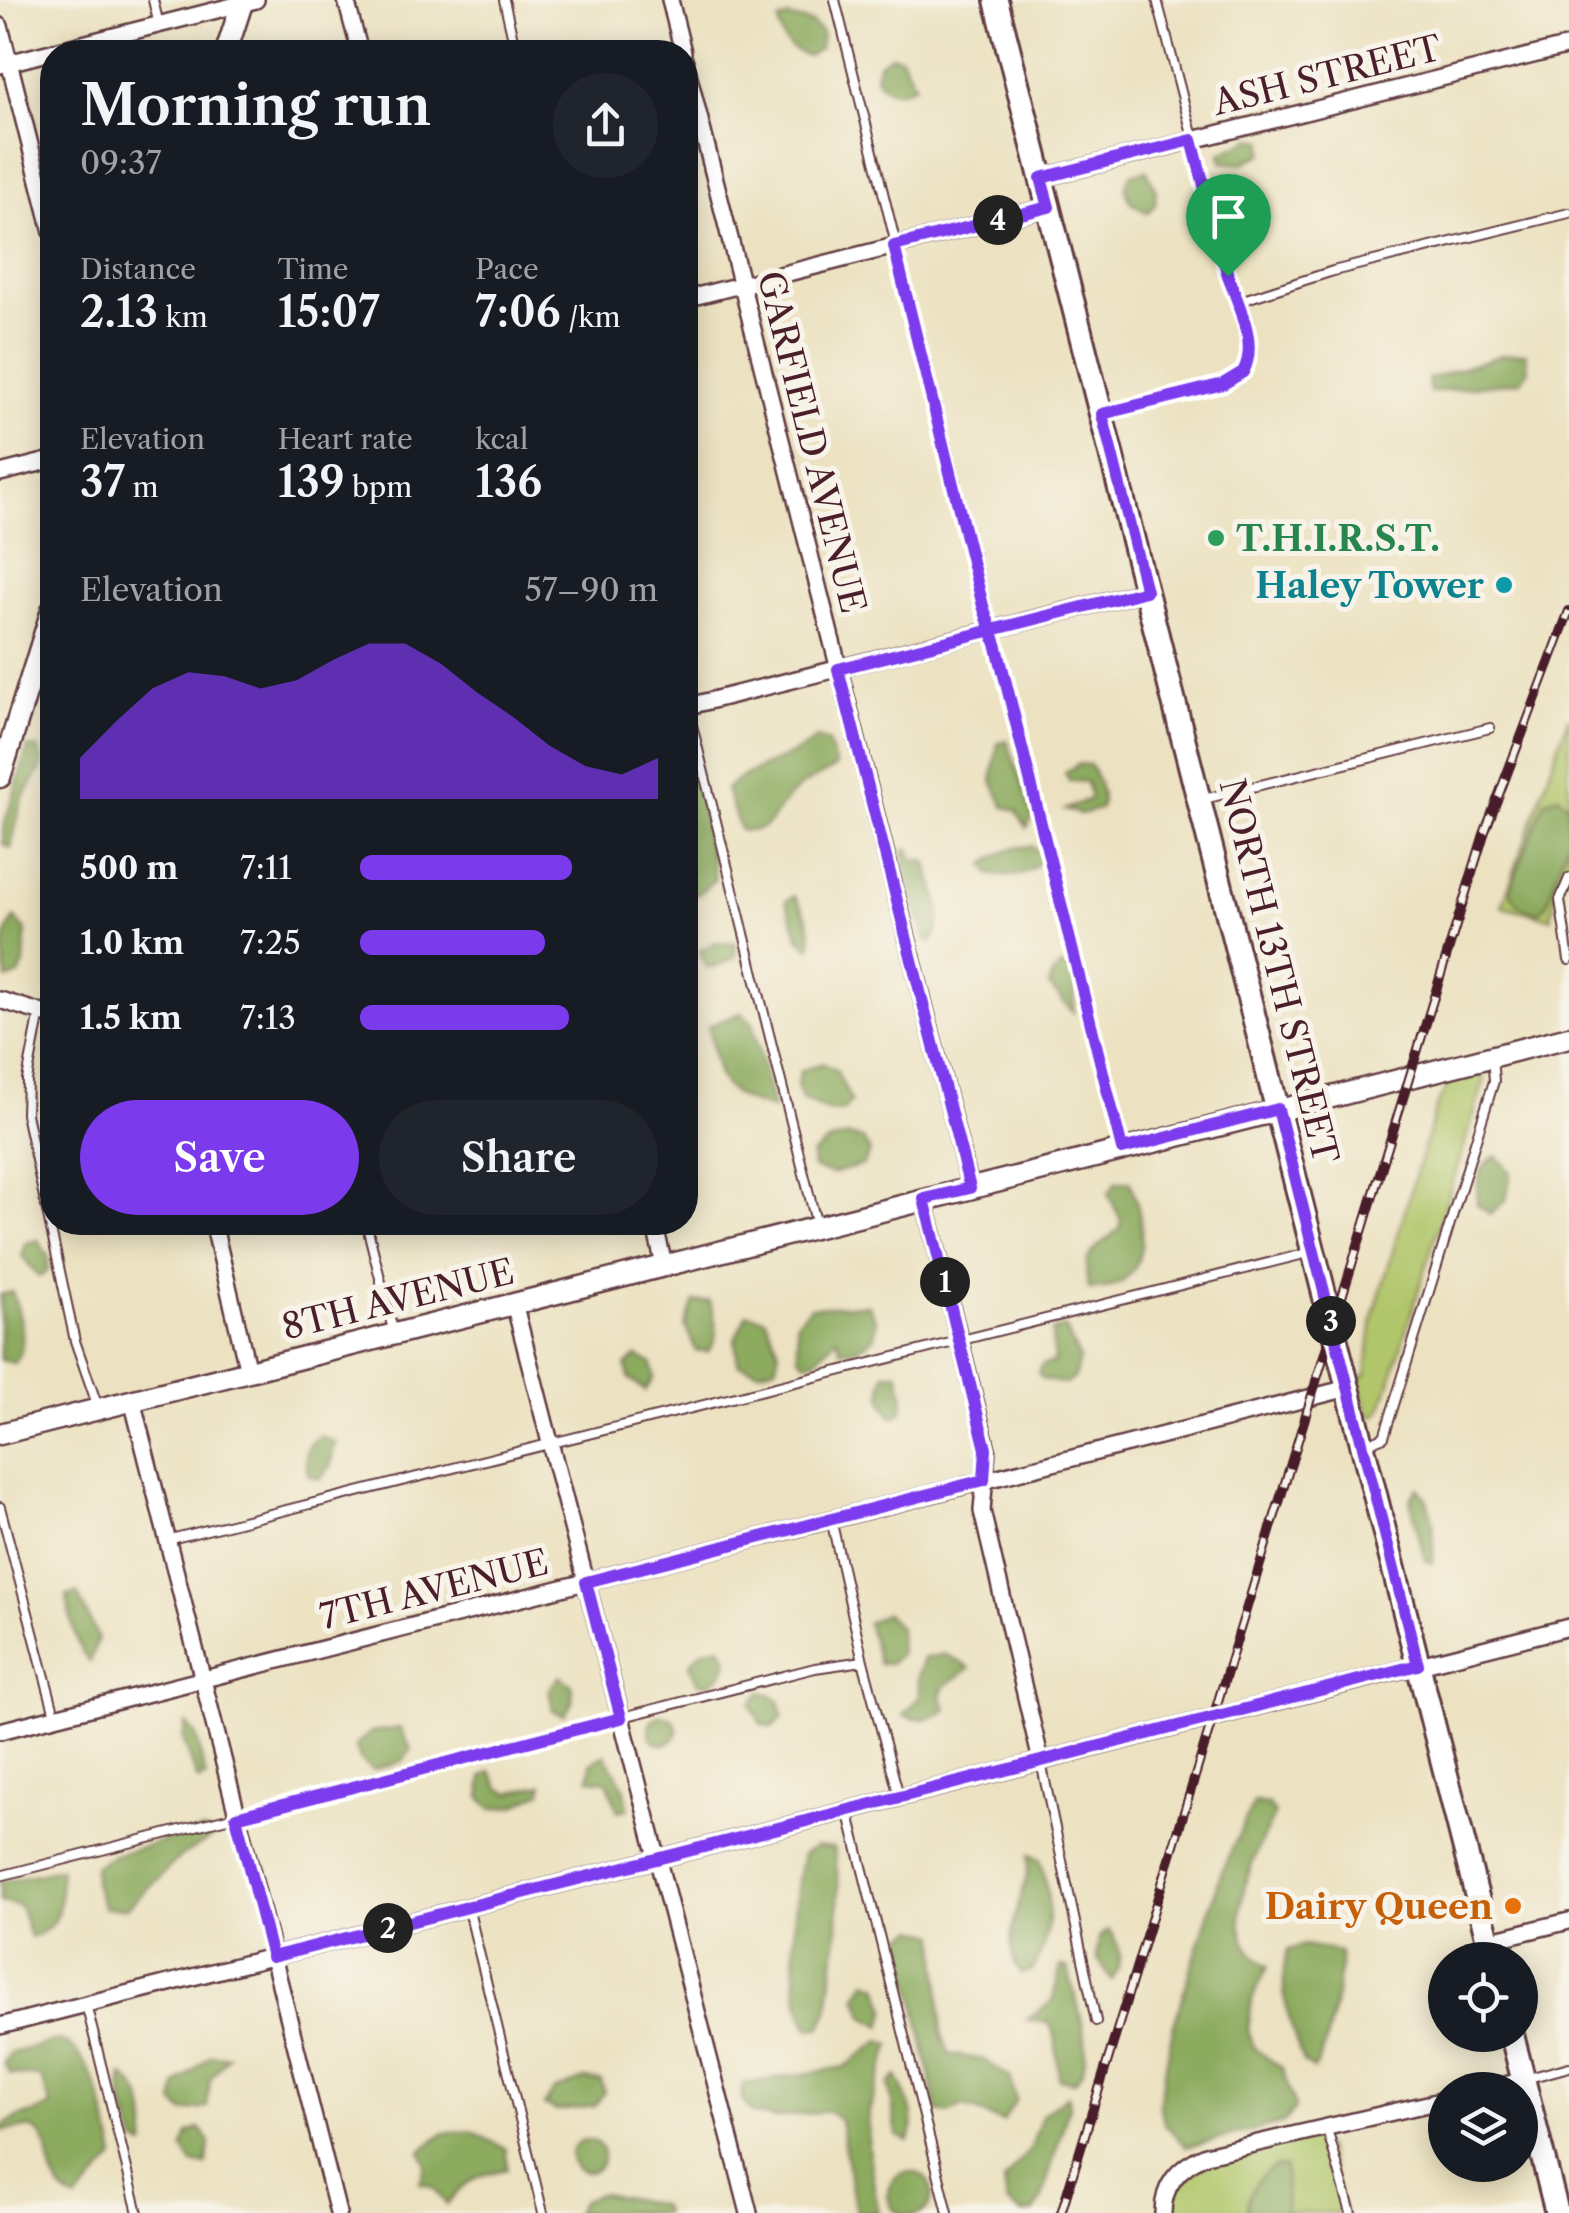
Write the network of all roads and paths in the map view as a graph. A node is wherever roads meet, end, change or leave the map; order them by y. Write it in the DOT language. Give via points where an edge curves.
graph roads {
  1 [pos="152,0"];
  2 [pos="346,0"];
  3 [pos="504,0"];
  4 [pos="670,0"];
  5 [pos="835,0"];
  6 [pos="996,0"];
  7 [pos="1157,0"];
  8 [pos="247,1"];
  9 [pos="159,25"];
  10 [pos="0,26"];
  11 [pos="100,40"];
  12 [pos="231,40"];
  13 [pos="357,40"];
  14 [pos="513,40"];
  15 [pos="680,40"];
  16 [pos="1569,46"];
  17 [pos="40,55"];
  18 [pos="5,64"];
  19 [pos="698,112"];
  20 [pos="1192,140"];
  21 [pos="1041,178"];
  22 [pos="40,189"];
  23 [pos="1049,207"];
  24 [pos="1569,213"];
  25 [pos="894,246"];
  26 [pos="742,284"];
  27 [pos="698,296"];
  28 [pos="1237,302"];
  29 [pos="1102,414"];
  30 [pos="40,463"];
  31 [pos="0,473"];
  32 [pos="1146,591"];
  33 [pos="991,630"];
  34 [pos="40,649"];
  35 [pos="838,669"];
  36 [pos="698,701"];
  37 [pos="1490,728"];
  38 [pos="698,752"];
  39 [pos="0,777"];
  40 [pos="1200,800"];
  41 [pos="1569,878"];
  42 [pos="1569,960"];
  43 [pos="0,1000"];
  44 [pos="40,1012"];
  45 [pos="40,1035"];
  46 [pos="1569,1037"];
  47 [pos="1492,1056"];
  48 [pos="1278,1109"];
  49 [pos="1122,1149"];
  50 [pos="40,1178"];
  51 [pos="970,1188"];
  52 [pos="924,1199"];
  53 [pos="817,1226"];
  54 [pos="53,1235"];
  55 [pos="216,1235"];
  56 [pos="369,1235"];
  57 [pos="657,1235"];
  58 [pos="1314,1251"];
  59 [pos="664,1265"];
  60 [pos="514,1303"];
  61 [pos="394,1334"];
  62 [pos="959,1339"];
  63 [pos="248,1371"];
  64 [pos="1348,1388"];
  65 [pos="132,1400"];
  66 [pos="98,1408"];
  67 [pos="0,1434"];
  68 [pos="550,1444"];
  69 [pos="1363,1445"];
  70 [pos="984,1480"];
  71 [pos="0,1507"];
  72 [pos="831,1519"];
  73 [pos="167,1540"];
  74 [pos="586,1582"];
  75 [pos="1569,1627"];
  76 [pos="863,1661"];
  77 [pos="1418,1665"];
  78 [pos="202,1679"];
  79 [pos="55,1716"];
  80 [pos="621,1718"];
  81 [pos="0,1730"];
  82 [pos="1041,1761"];
  83 [pos="900,1797"];
  84 [pos="848,1810"];
  85 [pos="236,1817"];
  86 [pos="658,1859"];
  87 [pos="0,1876"];
  88 [pos="468,1908"];
  89 [pos="1569,1921"];
  90 [pos="1489,1942"];
  91 [pos="1513,1942"];
  92 [pos="272,1957"];
  93 [pos="86,2004"];
  94 [pos="1096,2021"];
  95 [pos="0,2026"];
  96 [pos="1569,2067"];
  97 [pos="1538,2076"];
  98 [pos="1428,2104"];
  99 [pos="1328,2129"];
  100 [pos="1538,2136"];
  101 [pos="138,2213"];
  102 [pos="338,2213"];
  103 [pos="543,2213"];
  104 [pos="749,2213"];
  105 [pos="948,2213"];
  106 [pos="1163,2213"];
  107 [pos="1351,2213"];
  108 [pos="1557,2213"];
  1 -- 9 [label="lane"];
  2 -- 13 [label="street"];
  3 -- 14 [label="lane"];
  4 -- 15 [label="street"];
  5 -- 25 [label="lane"];
  6 -- 21 [label="main road, NORTH 13TH STREET"];
  7 -- 20 [label="lane"];
  8 -- 9 [label="street"];
  8 -- 12 [label="street"];
  9 -- 11 [label="street"];
  10 -- 18 [label="street"];
  16 -- 20 [label="street, ASH STREET"];
  17 -- 18 [label="street"];
  18 -- 22 [label="street"];
  19 -- 26 [label="street, GARFIELD AVENUE"];
  20 -- 21 [label="street, ASH STREET"];
  20 -- 28 [label="lane"];
  21 -- 23 [label="main road, NORTH 13TH STREET"];
  23 -- 25 [label="street"];
  23 -- 29 [label="main road, NORTH 13TH STREET"];
  24 -- 28 [label="lane" via="1333,271"];
  25 -- 26 [label="street"];
  25 -- 33 [label="lane"];
  26 -- 27 [label="street"];
  26 -- 35 [label="street, GARFIELD AVENUE"];
  28 -- 29 [label="lane" via="1249,351 1235,380"];
  29 -- 32 [label="main road, NORTH 13TH STREET"];
  30 -- 31 [label="street"];
  32 -- 33 [label="street"];
  32 -- 40 [label="main road, NORTH 13TH STREET"];
  33 -- 35 [label="street"];
  33 -- 49 [label="lane"];
  34 -- 39 [label="street"];
  35 -- 36 [label="street"];
  35 -- 51 [label="street, GARFIELD AVENUE"];
  37 -- 40 [label="lane"];
  38 -- 53 [label="lane"];
  40 -- 48 [label="main road, NORTH 13TH STREET"];
  41 -- 42 [label="lane" via="1560,900"];
  43 -- 44 [label="street"];
  45 -- 50 [label="lane" via="26,1114"];
  46 -- 47 [label="street, 8TH AVENUE"];
  47 -- 48 [label="street, 8TH AVENUE"];
  47 -- 69 [label="lane" via="1494,1081 1384,1437"];
  48 -- 49 [label="street, 8TH AVENUE"];
  48 -- 58 [label="main road, NORTH 13TH STREET"];
  49 -- 51 [label="street, 8TH AVENUE"];
  51 -- 52 [label="street, 8TH AVENUE"];
  52 -- 53 [label="street, 8TH AVENUE"];
  52 -- 62 [label="street"];
  53 -- 59 [label="street, 8TH AVENUE"];
  54 -- 66 [label="lane"];
  55 -- 63 [label="street"];
  56 -- 61 [label="lane"];
  57 -- 59 [label="street"];
  58 -- 62 [label="lane"];
  58 -- 64 [label="main road, NORTH 13TH STREET"];
  59 -- 60 [label="street, 8TH AVENUE"];
  60 -- 61 [label="street, 8TH AVENUE"];
  60 -- 68 [label="street"];
  61 -- 63 [label="street, 8TH AVENUE"];
  62 -- 68 [label="lane"];
  62 -- 70 [label="street" via="986,1449"];
  63 -- 65 [label="street, 8TH AVENUE"];
  64 -- 69 [label="main road, NORTH 13TH STREET"];
  64 -- 70 [label="street, 7TH AVENUE"];
  65 -- 66 [label="street, 8TH AVENUE"];
  65 -- 73 [label="street"];
  66 -- 67 [label="street, 8TH AVENUE"];
  68 -- 73 [label="lane"];
  68 -- 74 [label="street"];
  69 -- 77 [label="main road, NORTH 13TH STREET"];
  70 -- 72 [label="street, 7TH AVENUE"];
  70 -- 82 [label="street" via="982,1511"];
  71 -- 79 [label="lane"];
  72 -- 74 [label="street, 7TH AVENUE"];
  72 -- 76 [label="lane"];
  73 -- 78 [label="street"];
  74 -- 78 [label="street, 7TH AVENUE"];
  74 -- 80 [label="street"];
  75 -- 77 [label="street"];
  76 -- 80 [label="lane"];
  76 -- 83 [label="lane"];
  77 -- 82 [label="street"];
  77 -- 90 [label="main road, NORTH 13TH STREET"];
  78 -- 79 [label="street, 7TH AVENUE"];
  78 -- 85 [label="street"];
  79 -- 81 [label="street, 7TH AVENUE"];
  80 -- 85 [label="lane"];
  80 -- 86 [label="street"];
  82 -- 83 [label="street"];
  82 -- 94 [label="lane"];
  83 -- 84 [label="street"];
  84 -- 86 [label="street"];
  84 -- 105 [label="lane"];
  85 -- 87 [label="lane"];
  85 -- 92 [label="street"];
  86 -- 88 [label="street"];
  86 -- 104 [label="street"];
  88 -- 92 [label="street"];
  88 -- 103 [label="lane"];
  89 -- 91 [label="street"];
  92 -- 93 [label="street"];
  92 -- 102 [label="street"];
  93 -- 95 [label="street"];
  93 -- 101 [label="lane"];
  96 -- 97 [label="lane"];
  98 -- 99 [label="street"];
  99 -- 106 [label="street" via="1191,2162 1167,2188"];
  99 -- 107 [label="lane"];
  100 -- 108 [label="main road"];
}
